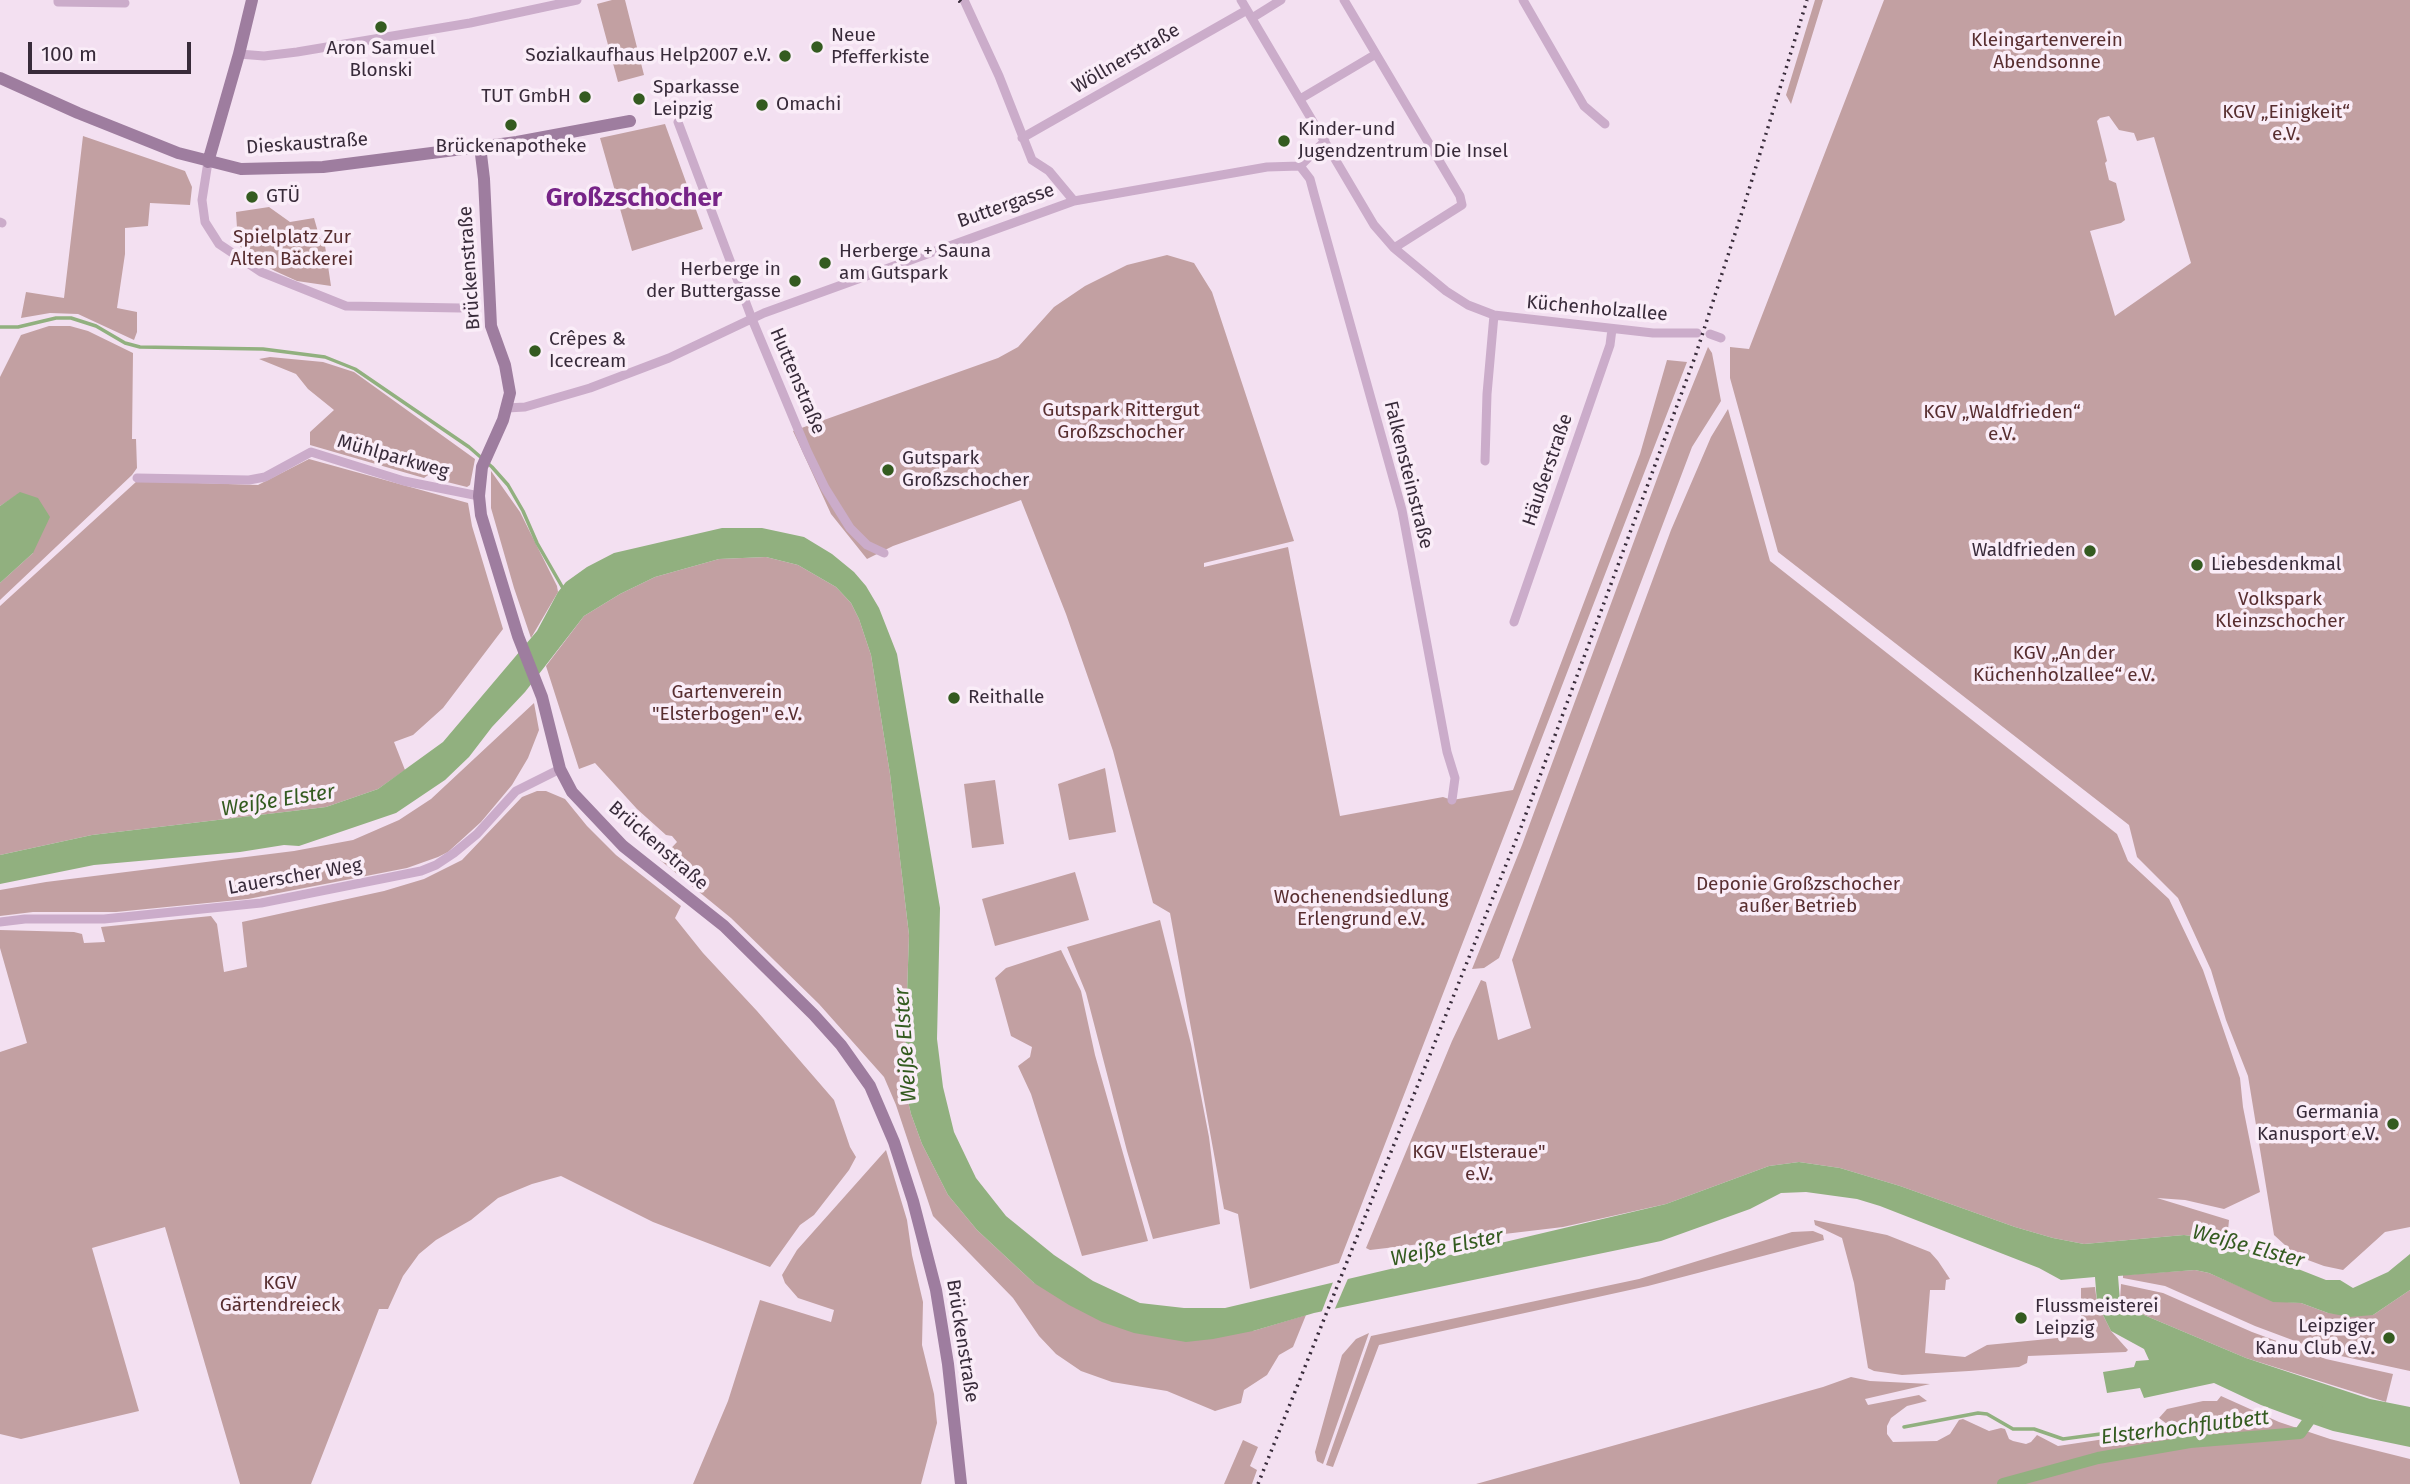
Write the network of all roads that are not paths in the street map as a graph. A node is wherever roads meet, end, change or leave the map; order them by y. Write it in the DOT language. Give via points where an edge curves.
graph roads {
  1 [pos="58,0"];
  2 [pos="251,0"];
  3 [pos="577,0"];
  4 [pos="964,0"];
  5 [pos="1241,0"];
  6 [pos="1281,0"];
  7 [pos="1344,0"];
  8 [pos="1523,0"];
  9 [pos="125,3"];
  10 [pos="1249,14"];
  11 [pos="239,54"];
  12 [pos="1376,54"];
  13 [pos="0,78"];
  14 [pos="1300,99"];
  15 [pos="630,121"];
  16 [pos="678,122"];
  17 [pos="1605,124"];
  18 [pos="1022,138"];
  19 [pos="1325,141"];
  20 [pos="480,146"];
  21 [pos="208,162"];
  22 [pos="1300,166"];
  23 [pos="1074,201"];
  24 [pos="1394,248"];
  25 [pos="460,308"];
  26 [pos="1494,315"];
  27 [pos="752,319"];
  28 [pos="1612,329"];
  29 [pos="1697,333"];
  30 [pos="1710,334"];
  31 [pos="1721,338"];
  32 [pos="507,408"];
  33 [pos="1485,461"];
  34 [pos="137,478"];
  35 [pos="479,496"];
  36 [pos="884,553"];
  37 [pos="1514,622"];
  38 [pos="560,769"];
  39 [pos="1452,800"];
  40 [pos="0,922"];
  41 [pos="961,1484"];
  1 -- 9 [label="street"];
  2 -- 11 [label="main road"];
  3 -- 11 [label="street" via="297,52"];
  4 -- 18 [label="street"];
  5 -- 10 [label="street, Küchenholzallee"];
  6 -- 10 [label="street, Wöllnerstraße"];
  7 -- 12 [label="street"];
  8 -- 17 [label="street" via="1584,106"];
  10 -- 14 [label="street, Küchenholzallee"];
  10 -- 18 [label="street, Wöllnerstraße"];
  11 -- 21 [label="main road"];
  12 -- 14 [label="street"];
  12 -- 24 [label="street" via="1462,205"];
  13 -- 21 [label="main road, Dieskaustraße"];
  14 -- 19 [label="street, Küchenholzallee"];
  15 -- 20 [label="main road, Dieskaustraße"];
  16 -- 27 [label="street, Huttenstraße"];
  18 -- 23 [label="street" via="1031,160 1049,171"];
  19 -- 22 [label="street"];
  19 -- 24 [label="street, Küchenholzallee" via="1374,225"];
  20 -- 21 [label="main road, Dieskaustraße" via="323,167 241,169"];
  20 -- 32 [label="main road, Brückenstraße" via="489,308 495,343 509,379"];
  21 -- 25 [label="street" via="202,200 205,222 219,244 261,272 346,306"];
  22 -- 23 [label="street, Buttergasse" via="1267,167"];
  22 -- 39 [label="street, Falkensteinstraße" via="1310,180 1402,510 1455,778"];
  23 -- 27 [label="street, Buttergasse"];
  24 -- 26 [label="street, Küchenholzallee" via="1446,291"];
  26 -- 28 [label="street, Küchenholzallee"];
  26 -- 33 [label="street"];
  27 -- 32 [label="street, Buttergasse" via="590,388 525,408"];
  27 -- 36 [label="street, Huttenstraße" via="825,488 850,528 867,545"];
  28 -- 29 [label="street, Küchenholzallee"];
  28 -- 37 [label="street, Häußerstraße"];
  30 -- 31 [label="street"];
  32 -- 35 [label="main road, Brückenstraße" via="488,452"];
  34 -- 35 [label="street, Mühlparkweg" via="249,480 265,477 311,452 404,481"];
  35 -- 38 [label="main road, Brückenstraße"];
  38 -- 40 [label="street, Lauerscher Weg" via="516,791 477,834 421,871 261,903 116,918"];
  38 -- 41 [label="main road, Brückenstraße" via="572,792 623,846 723,926 814,1015 870,1086 894,1142 930,1265 948,1364"];
}
